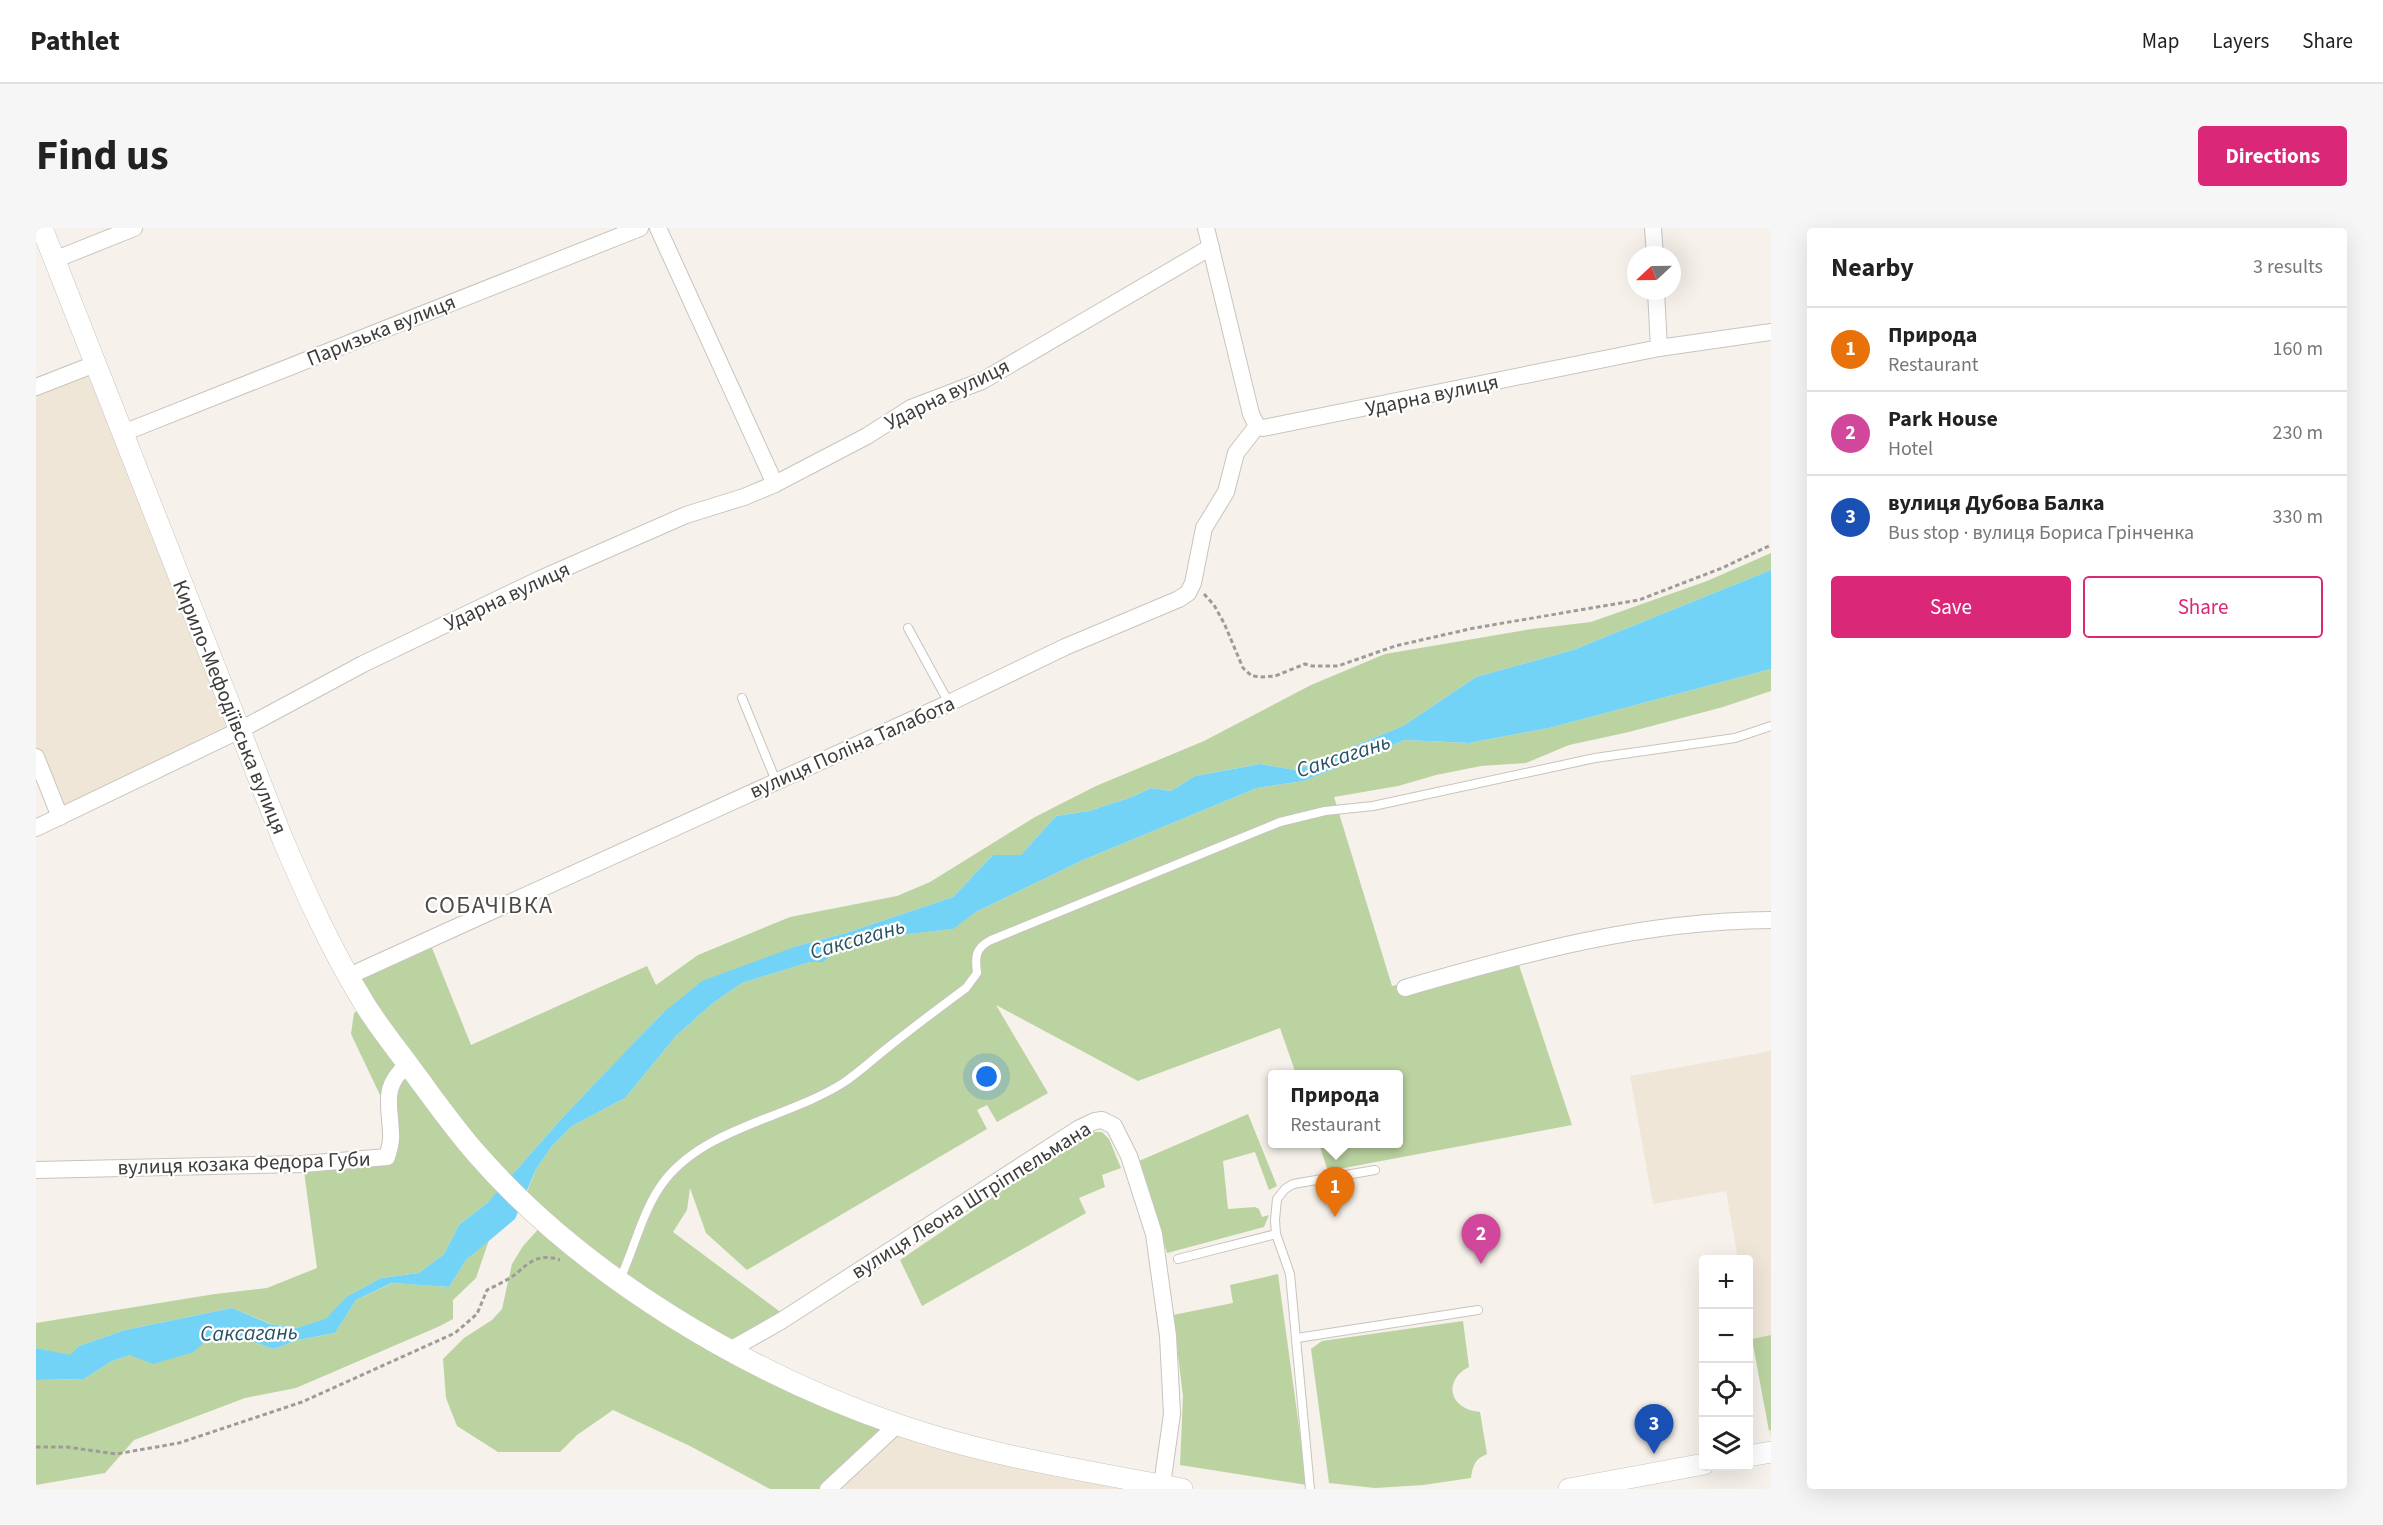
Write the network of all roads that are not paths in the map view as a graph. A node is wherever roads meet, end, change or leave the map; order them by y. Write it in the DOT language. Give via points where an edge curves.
graph roads {
  1 [pos="42,228"];
  2 [pos="134,228"];
  3 [pos="640,228"];
  4 [pos="658,228"];
  5 [pos="1206,228"];
  6 [pos="1653,228"];
  7 [pos="1654,246"];
  8 [pos="1211,247"];
  9 [pos="54,260"];
  10 [pos="1656,300"];
  11 [pos="1771,332"];
  12 [pos="1659,348"];
  13 [pos="95,364"];
  14 [pos="36,387"];
  15 [pos="1257,426"];
  16 [pos="123,433"];
  17 [pos="775,484"];
  18 [pos="908,628"];
  19 [pos="742,698"];
  20 [pos="949,703"];
  21 [pos="1771,726"];
  22 [pos="240,730"];
  23 [pos="36,757"];
  24 [pos="777,781"];
  25 [pos="60,816"];
  26 [pos="36,828"];
  27 [pos="1771,920"];
  28 [pos="349,976"];
  29 [pos="1405,988"];
  30 [pos="408,1064"];
  31 [pos="36,1170"];
  32 [pos="1375,1170"];
  33 [pos="1276,1234"];
  34 [pos="1178,1259"];
  35 [pos="620,1280"];
  36 [pos="1478,1310"];
  37 [pos="1297,1338"];
  38 [pos="730,1350"];
  39 [pos="897,1425"];
  40 [pos="1771,1452"];
  41 [pos="1753,1455"];
  42 [pos="1699,1465"];
  43 [pos="1172,1487"];
  44 [pos="828,1489"];
  45 [pos="1310,1489"];
  46 [pos="1569,1489"];
  1 -- 9 [label="street, Кирило-Мефодіївська вулиця"];
  2 -- 9 [label="street"];
  3 -- 16 [label="street, Паризька вулиця"];
  4 -- 17 [label="street"];
  5 -- 8 [label="street"];
  6 -- 7 [label="street"];
  8 -- 15 [label="street"];
  8 -- 17 [label="street, Ударна вулиця" via="982,381 911,408"];
  9 -- 13 [label="street, Кирило-Мефодіївська вулиця"];
  10 -- 12 [label="street"];
  11 -- 12 [label="street, Ударна вулиця"];
  12 -- 15 [label="street, Ударна вулиця" via="1269,428"];
  13 -- 14 [label="street"];
  13 -- 16 [label="street, Кирило-Мефодіївська вулиця"];
  15 -- 20 [label="street, вулиця Поліна Талабота" via="1236,453 1226,492 1204,528 1188,593"];
  16 -- 22 [label="street, Кирило-Мефодіївська вулиця"];
  17 -- 22 [label="street, Ударна вулиця" via="686,515 540,579 363,664"];
  18 -- 20 [label="lane"];
  19 -- 24 [label="lane"];
  20 -- 24 [label="street, вулиця Поліна Талабота"];
  21 -- 35 [label="lane" via="1736,738 1594,758 1280,822 991,940 981,945 975,956 977,973 966,988 844,1083 702,1148 682,1162 651,1202"];
  22 -- 25 [label="street, Ударна вулиця"];
  22 -- 28 [label="street, Кирило-Мефодіївська вулиця" via="302,885"];
  23 -- 25 [label="street"];
  24 -- 28 [label="street, вулиця Поліна Талабота"];
  25 -- 26 [label="street, Ударна вулиця"];
  27 -- 29 [label="street" via="1677,924 1619,933 1516,956"];
  28 -- 30 [label="street, Кирило-Мефодіївська вулиця"];
  30 -- 31 [label="street, вулиця козака Федора Губи" via="397,1073 388,1090 392,1136 387,1158 303,1164"];
  30 -- 35 [label="street, Кирило-Мефодіївська вулиця" via="477,1154 545,1222"];
  32 -- 33 [label="lane" via="1293,1184 1285,1189 1275,1209"];
  33 -- 34 [label="lane"];
  33 -- 37 [label="lane" via="1290,1274"];
  35 -- 38 [label="street, Кирило-Мефодіївська вулиця"];
  36 -- 37 [label="lane"];
  37 -- 45 [label="lane"];
  38 -- 39 [label="street, Кирило-Мефодіївська вулиця"];
  38 -- 43 [label="street, вулиця Леона Штріппельмана" via="781,1321 989,1184 1078,1129 1102,1120 1114,1126 1129,1156 1154,1234 1168,1336"];
  39 -- 43 [label="street, Кирило-Мефодіївська вулиця" via="1003,1454"];
  39 -- 44 [label="street"];
  40 -- 41 [label="street"];
  42 -- 46 [label="street"];
}
